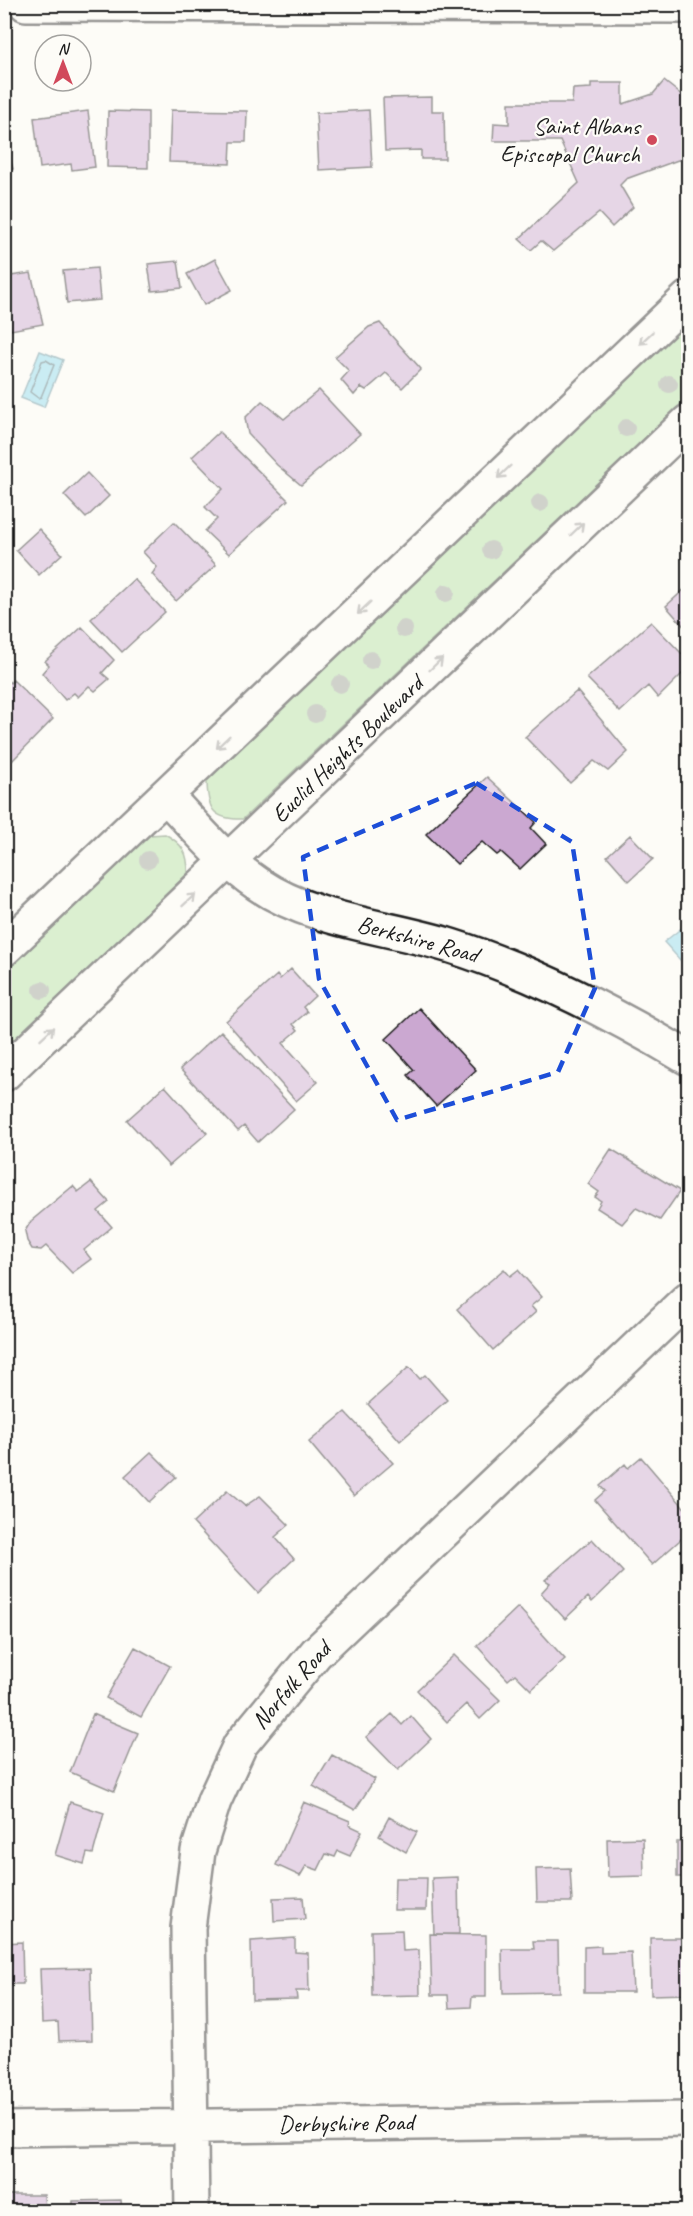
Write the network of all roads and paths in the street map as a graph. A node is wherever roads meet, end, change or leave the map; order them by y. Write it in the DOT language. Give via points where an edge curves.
graph roads {
  1 [pos="26,4"];
  2 [pos="688,6"];
  3 [pos="688,298"];
  4 [pos="688,422"];
  5 [pos="166,796"];
  6 [pos="230,861"];
  7 [pos="4,949"];
  8 [pos="688,1058"];
  9 [pos="4,1074"];
  10 [pos="688,1299"];
  11 [pos="688,2119"];
  12 [pos="192,2125"];
  13 [pos="4,2129"];
  14 [pos="192,2211"];
  1 -- 2 [label="street"];
  3 -- 5 [label="street, one-way"];
  6 -- 4 [label="street, Euclid Heights Boulevard, one-way"];
  5 -- 6 [label="street, Berkshire Road"];
  5 -- 7 [label="street"];
  6 -- 8 [label="street, Berkshire Road" via="258,884 291,902 488,958 591,1005"];
  9 -- 6 [label="street, Euclid Heights Boulevard, one-way"];
  10 -- 12 [label="street, Norfolk Road" via="316,1653 240,1745 214,1801 198,1851 189,1917"];
  11 -- 12 [label="street, Derbyshire Road"];
  12 -- 13 [label="street, Derbyshire Road"];
  12 -- 14 [label="street, Norfolk Road"];
}
